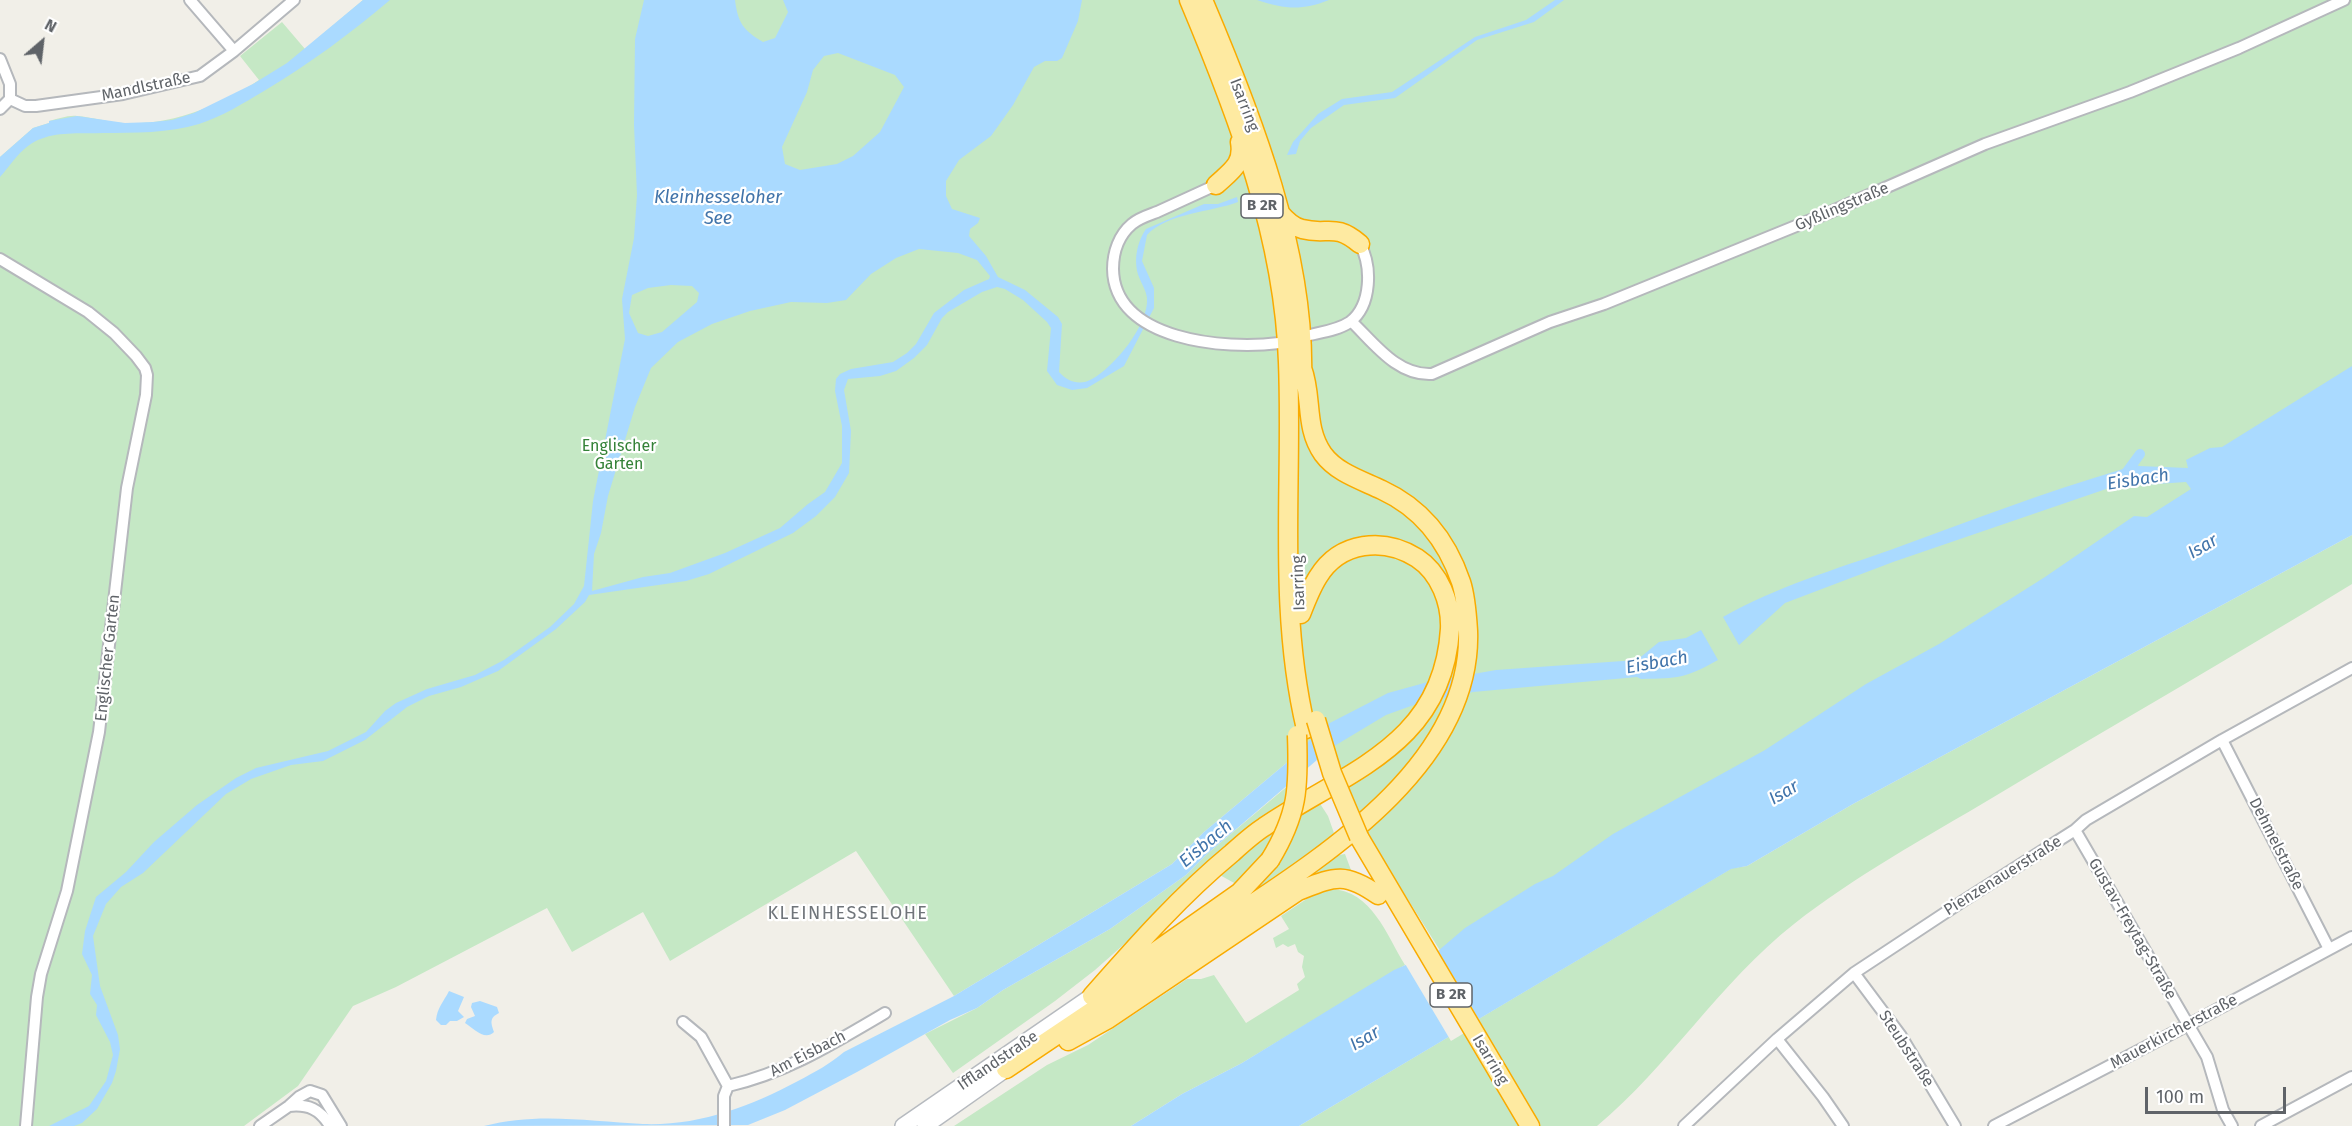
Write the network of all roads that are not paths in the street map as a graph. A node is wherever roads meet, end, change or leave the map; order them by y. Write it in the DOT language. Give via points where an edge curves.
graph roads {
  1 [pos="190,0"];
  2 [pos="294,0"];
  3 [pos="1189,0"];
  4 [pos="1203,0"];
  5 [pos="2343,0"];
  6 [pos="234,51"];
  7 [pos="0,58"];
  8 [pos="10,99"];
  9 [pos="0,109"];
  10 [pos="1239,129"];
  11 [pos="1263,182"];
  12 [pos="1216,185"];
  13 [pos="1280,213"];
  14 [pos="1314,231"];
  15 [pos="1360,244"];
  16 [pos="0,259"];
  17 [pos="1293,274"];
  18 [pos="1351,321"];
  19 [pos="1310,335"];
  20 [pos="1279,343"];
  21 [pos="1302,368"];
  22 [pos="1300,614"];
  23 [pos="2352,668"];
  24 [pos="1306,728"];
  25 [pos="2222,740"];
  26 [pos="2075,831"];
  27 [pos="1385,900"];
  28 [pos="2352,937"];
  29 [pos="2330,949"];
  30 [pos="1854,974"];
  31 [pos="1092,996"];
  32 [pos="885,1013"];
  33 [pos="683,1022"];
  34 [pos="2188,1026"];
  35 [pos="1777,1039"];
  36 [pos="1006,1070"];
  37 [pos="2352,1077"];
  38 [pos="1494,1079"];
  39 [pos="728,1086"];
  40 [pos="289,1106"];
  41 [pos="26,1126"];
  42 [pos="260,1126"];
  43 [pos="330,1126"];
  44 [pos="340,1126"];
  45 [pos="724,1126"];
  46 [pos="903,1126"];
  47 [pos="925,1126"];
  48 [pos="1515,1126"];
  49 [pos="1530,1126"];
  50 [pos="1684,1126"];
  51 [pos="1843,1126"];
  52 [pos="1954,1126"];
  53 [pos="1994,1126"];
  54 [pos="2232,1126"];
  55 [pos="2261,1126"];
  1 -- 6 [label="street"];
  2 -- 6 [label="street, Mandlstraße"];
  3 -- 10 [label="highway, Isarring / B 2R"];
  4 -- 11 [label="highway, Isarring / B 2R" via="1248,115"];
  5 -- 18 [label="street, Gyßlingstraße" via="2239,48 1986,144 1828,213 1550,322 1432,374 1412,373 1393,361"];
  6 -- 8 [label="street, Mandlstraße" via="200,76 168,85 36,106"];
  7 -- 8 [label="street" via="10,84"];
  8 -- 9 [label="street"];
  10 -- 11 [label="highway, Isarring / B 2R"];
  10 -- 12 [label="highway" via="1241,159"];
  11 -- 12 [label="highway" via="1233,180"];
  11 -- 13 [label="highway, Isarring"];
  11 -- 24 [label="highway, Isarring / B 2R" via="1288,352 1286,556 1291,649"];
  12 -- 20 [label="street" via="1134,222 1119,240 1113,260 1118,295 1139,319 1185,338 1214,344"];
  13 -- 14 [label="highway" via="1292,225"];
  13 -- 17 [label="highway, Isarring"];
  14 -- 15 [label="highway" via="1333,230"];
  14 -- 17 [label="highway" via="1299,248"];
  15 -- 18 [label="street" via="1368,284"];
  16 -- 41 [label="street, Englischer Garten" via="88,312 136,356 147,375 127,488 99,732 67,891 39,986"];
  17 -- 21 [label="highway, Isarring"];
  18 -- 19 [label="street"];
  21 -- 22 [label="highway, Isarring"];
  21 -- 36 [label="highway" via="1308,383 1309,421 1324,455 1336,467 1399,499 1421,515 1436,532 1462,583 1468,645 1464,678 1452,707 1422,760 1399,789 1318,859"];
  22 -- 24 [label="highway, Isarring"];
  22 -- 31 [label="highway" via="1319,576 1350,549 1368,544 1387,545 1420,560 1439,582 1450,619 1449,647 1426,710 1370,764 1263,827 1213,869"];
  23 -- 25 [label="street, Pienzenauerstraße"];
  24 -- 27 [label="highway, Isarring / B 2R" via="1320,777"];
  24 -- 31 [label="highway, bridge" via="1297,795 1287,829 1270,860 1240,892"];
  25 -- 26 [label="street, Pienzenauerstraße" via="2086,820"];
  25 -- 29 [label="street, Dehmelstraße"];
  26 -- 30 [label="street, Pienzenauerstraße"];
  26 -- 34 [label="street, Gustav-Freytag-Straße"];
  27 -- 36 [label="highway" via="1349,879 1332,878 1298,891 1108,1019"];
  27 -- 38 [label="highway, Isarring / B 2R"];
  28 -- 29 [label="street, Mauerkircherstraße"];
  29 -- 34 [label="street, Mauerkircherstraße"];
  30 -- 35 [label="street, Pienzenauerstraße"];
  30 -- 52 [label="street, Steubstraße" via="1901,1036"];
  31 -- 46 [label="main road, Ifflandstraße"];
  32 -- 39 [label="street, Am Eisbach" via="798,1063"];
  33 -- 39 [label="street" via="707,1046"];
  34 -- 53 [label="street, Mauerkircherstraße"];
  34 -- 54 [label="street, Gustav-Freytag-Straße" via="2207,1057 2223,1110"];
  35 -- 50 [label="street, Pienzenauerstraße"];
  35 -- 51 [label="street"];
  36 -- 47 [label="main road, Ifflandstraße"];
  37 -- 55 [label="street"];
  38 -- 48 [label="highway, Isarring / B 2R"];
  38 -- 49 [label="highway, Isarring / B 2R"];
  39 -- 45 [label="street"];
  40 -- 42 [label="street"];
  40 -- 43 [label="street" via="313,1107"];
  40 -- 44 [label="street" via="305,1092 322,1095"];
}
